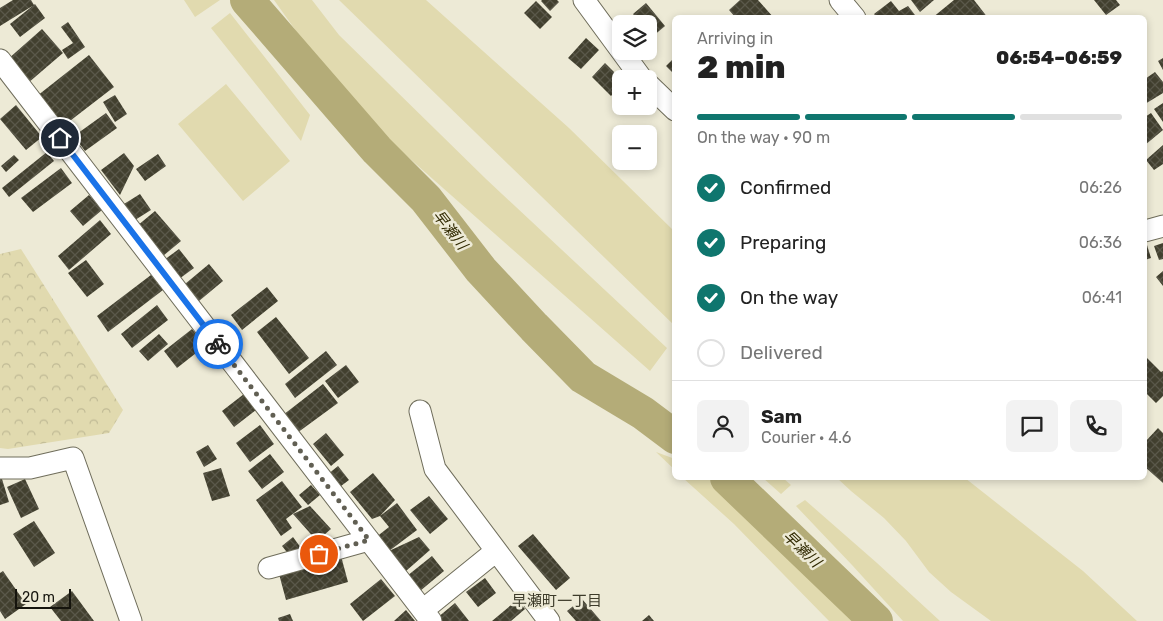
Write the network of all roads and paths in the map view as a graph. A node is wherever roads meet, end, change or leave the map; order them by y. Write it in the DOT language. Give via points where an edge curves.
graph roads {
  1 [pos="584,0"];
  2 [pos="840,0"];
  3 [pos="852,15"];
  4 [pos="0,60"];
  5 [pos="635,70"];
  6 [pos="657,93"];
  7 [pos="672,107"];
  8 [pos="1163,226"];
  9 [pos="1147,230"];
  10 [pos="420,411"];
  11 [pos="0,468"];
  12 [pos="369,540"];
  13 [pos="496,551"];
  14 [pos="269,568"];
  15 [pos="427,616"];
  16 [pos="131,621"];
  17 [pos="549,621"];
  1 -- 5 [label="street"];
  2 -- 3 [label="street"];
  4 -- 12 [label="street"];
  6 -- 7 [label="street"];
  8 -- 9 [label="street"];
  10 -- 13 [label="street" via="435,469"];
  11 -- 16 [label="street" via="30,468 73,458"];
  12 -- 14 [label="street"];
  12 -- 15 [label="street"];
  13 -- 15 [label="street"];
  13 -- 17 [label="street"];
}
